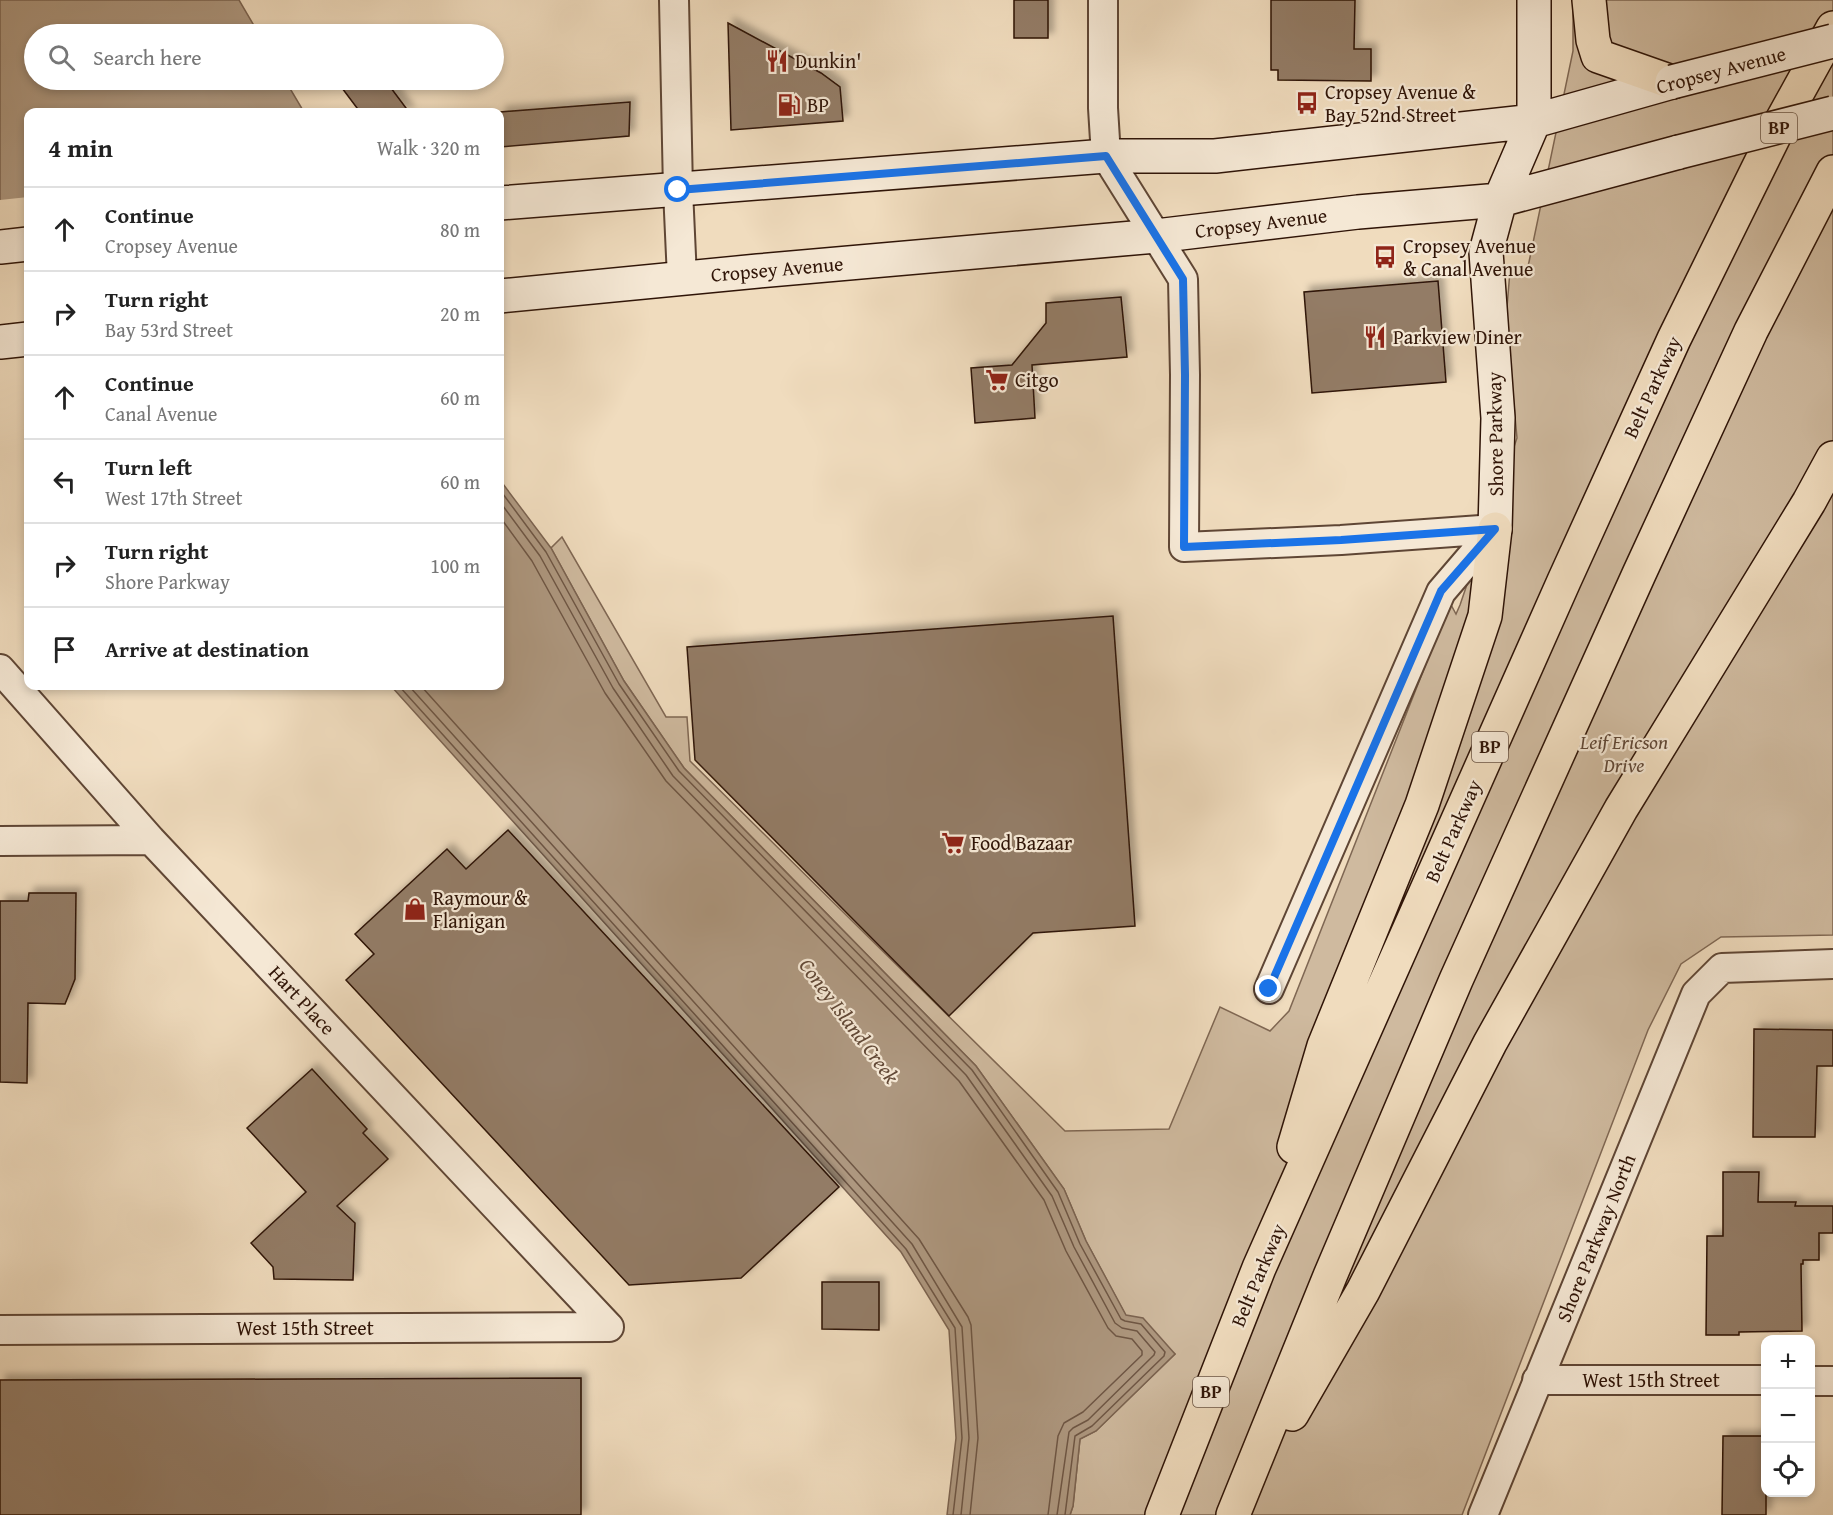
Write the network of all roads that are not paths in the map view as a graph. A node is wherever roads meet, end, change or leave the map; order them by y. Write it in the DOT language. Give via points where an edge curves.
graph roads {
  1 [pos="674,0"];
  2 [pos="1103,0"];
  3 [pos="1534,0"];
  4 [pos="1589,0"];
  5 [pos="1833,28"];
  6 [pos="1833,41"];
  7 [pos="1672,82"];
  8 [pos="1833,113"];
  9 [pos="1534,121"];
  10 [pos="1106,156"];
  11 [pos="1833,172"];
  12 [pos="678,190"];
  13 [pos="1500,200"];
  14 [pos="504,203"];
  15 [pos="1156,236"];
  16 [pos="24,244"];
  17 [pos="0,247"];
  18 [pos="682,278"];
  19 [pos="504,296"];
  20 [pos="24,339"];
  21 [pos="0,342"];
  22 [pos="1833,458"];
  23 [pos="1821,499"];
  24 [pos="1495,529"];
  25 [pos="0,669"];
  26 [pos="151,840"];
  27 [pos="0,841"];
  28 [pos="1833,964"];
  29 [pos="1269,989"];
  30 [pos="1259,1268"];
  31 [pos="609,1327"];
  32 [pos="0,1330"];
  33 [pos="1538,1380"];
  34 [pos="1761,1380"];
  35 [pos="1815,1381"];
  36 [pos="1833,1381"];
  37 [pos="1162,1515"];
  38 [pos="1233,1515"];
  39 [pos="1483,1515"];
  1 -- 12 [label="street"];
  2 -- 10 [label="street"];
  3 -- 9 [label="main road"];
  4 -- 7 [label="highway" via="1598,56"];
  5 -- 30 [label="highway, Belt Parkway / BP" via="1780,124 1674,339"];
  6 -- 7 [label="main road, Cropsey Avenue, bridge"];
  7 -- 9 [label="main road, Cropsey Avenue"];
  8 -- 13 [label="main road, Cropsey Avenue, bridge"];
  9 -- 10 [label="main road, Cropsey Avenue" via="1215,156"];
  9 -- 13 [label="main road, Shore Parkway"];
  10 -- 12 [label="main road, Cropsey Avenue"];
  10 -- 15 [label="street"];
  11 -- 38 [label="highway" via="1751,331 1456,980"];
  12 -- 14 [label="main road, Cropsey Avenue"];
  12 -- 18 [label="street"];
  13 -- 15 [label="main road, Cropsey Avenue"];
  13 -- 24 [label="main road, Shore Parkway" via="1485,252 1497,418"];
  15 -- 18 [label="main road, Cropsey Avenue"];
  15 -- 24 [label="street" via="1183,279 1184,547"];
  16 -- 17 [label="main road"];
  18 -- 19 [label="main road, Cropsey Avenue"];
  20 -- 21 [label="main road"];
  22 -- 23 [label="highway"];
  23 -- 38 [label="highway" via="1621,809 1490,1043 1364,1291"];
  24 -- 29 [label="street" via="1441,591"];
  24 -- 30 [label="highway" via="1485,616 1422,806 1324,1046"];
  25 -- 26 [label="street, Hart Place"];
  26 -- 27 [label="street"];
  26 -- 31 [label="street, Hart Place"];
  28 -- 33 [label="street, Shore Parkway North" via="1722,968 1696,994"];
  30 -- 37 [label="highway, Belt Parkway / BP"];
  31 -- 32 [label="street, West 15th Street"];
  33 -- 34 [label="street, West 15th Street"];
  33 -- 39 [label="street, Shore Parkway North"];
  35 -- 36 [label="street"];
}
